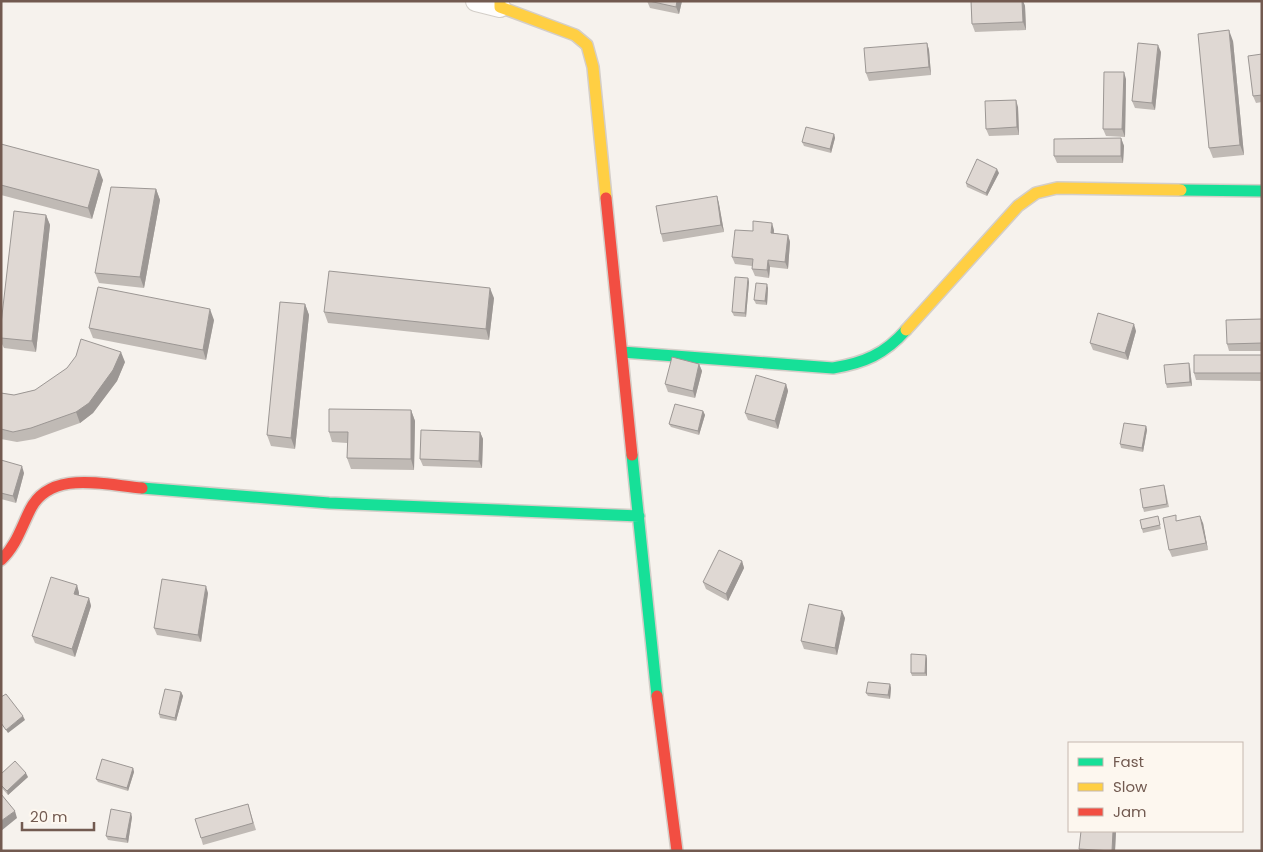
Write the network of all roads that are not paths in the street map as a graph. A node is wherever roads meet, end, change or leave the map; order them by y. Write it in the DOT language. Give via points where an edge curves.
graph roads {
  1 [pos="476,1"];
  2 [pos="500,4"];
  3 [pos="1262,191"];
  4 [pos="622,352"];
  5 [pos="639,516"];
  6 [pos="1,560"];
  7 [pos="677,851"];
  1 -- 2 [label="street"];
  2 -- 4 [label="street" via="575,35 587,46 593,67"];
  3 -- 4 [label="street" via="1057,188 1036,193 1018,206 892,346 857,364 832,368"];
  4 -- 5 [label="street"];
  5 -- 6 [label="street" via="329,503 66,482 44,491 26,514 19,538"];
  5 -- 7 [label="street" via="655,685"];
}
